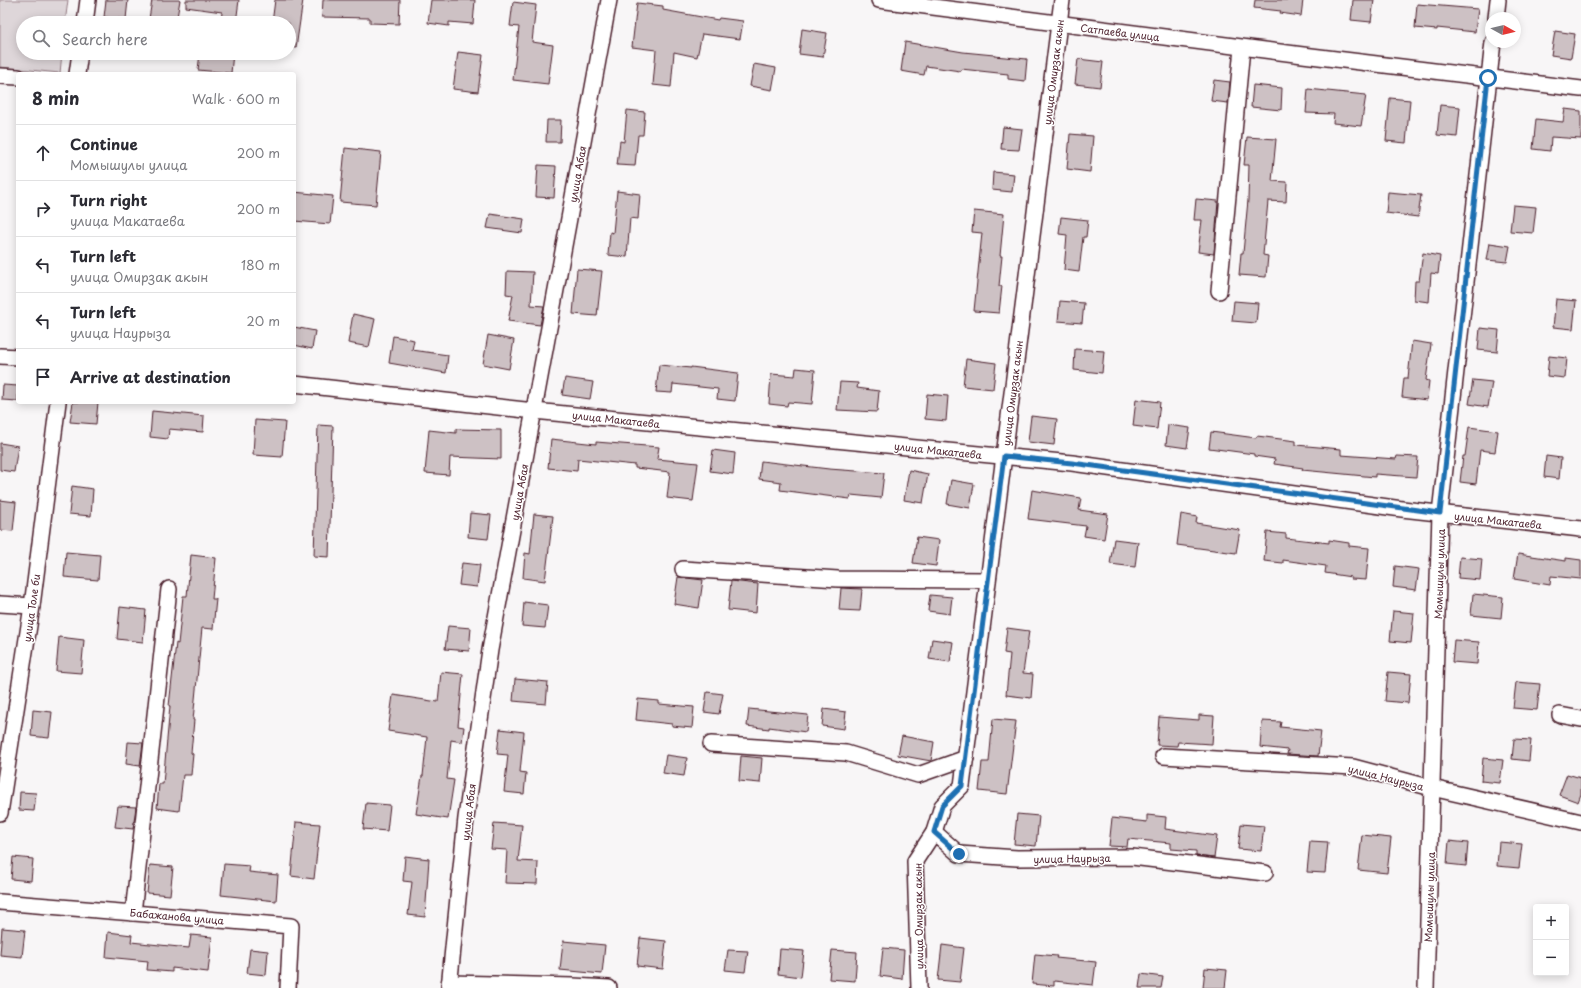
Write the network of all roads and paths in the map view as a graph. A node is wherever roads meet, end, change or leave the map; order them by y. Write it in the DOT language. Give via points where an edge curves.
graph roads {
  1 [pos="88,0"];
  2 [pos="609,0"];
  3 [pos="879,0"];
  4 [pos="1062,0"];
  5 [pos="1498,0"];
  6 [pos="1497,12"];
  7 [pos="86,16"];
  8 [pos="1059,24"];
  9 [pos="1242,48"];
  10 [pos="1492,48"];
  11 [pos="79,60"];
  12 [pos="77,72"];
  13 [pos="0,76"];
  14 [pos="16,77"];
  15 [pos="1488,78"];
  16 [pos="1581,89"];
  17 [pos="1220,291"];
  18 [pos="0,356"];
  19 [pos="16,357"];
  20 [pos="296,384"];
  21 [pos="58,404"];
  22 [pos="534,411"];
  23 [pos="1004,456"];
  24 [pos="1440,513"];
  25 [pos="1581,529"];
  26 [pos="683,569"];
  27 [pos="988,580"];
  28 [pos="169,589"];
  29 [pos="0,604"];
  30 [pos="32,606"];
  31 [pos="1560,715"];
  32 [pos="1581,719"];
  33 [pos="711,744"];
  34 [pos="1163,756"];
  35 [pos="966,758"];
  36 [pos="1432,788"];
  37 [pos="0,813"];
  38 [pos="1581,822"];
  39 [pos="934,832"];
  40 [pos="1265,873"];
  41 [pos="0,902"];
  42 [pos="133,913"];
  43 [pos="449,985"];
  44 [pos="288,988"];
  45 [pos="609,988"];
  46 [pos="919,988"];
  47 [pos="1426,988"];
  1 -- 7 [label="street"];
  2 -- 22 [label="street, улица Абая"];
  3 -- 8 [label="street, Сатпаева улица"];
  4 -- 8 [label="street, улица Омирзак акын"];
  5 -- 6 [label="street"];
  8 -- 9 [label="street, Сатпаева улица"];
  8 -- 23 [label="street, улица Омирзак акын"];
  9 -- 15 [label="street, Сатпаева улица"];
  9 -- 17 [label="street"];
  10 -- 15 [label="street, Момышулы улица"];
  11 -- 12 [label="street"];
  13 -- 14 [label="street"];
  15 -- 16 [label="street, Сатпаева улица"];
  15 -- 24 [label="street, Момышулы улица"];
  18 -- 19 [label="street"];
  20 -- 22 [label="street, улица Макатаева"];
  21 -- 30 [label="street, улица Толе би"];
  22 -- 23 [label="street, улица Макатаева"];
  22 -- 43 [label="street, улица Абая" via="490,650 466,818"];
  23 -- 24 [label="street, улица Макатаева"];
  23 -- 27 [label="street, улица Омирзак акын"];
  24 -- 25 [label="street, улица Макатаева"];
  24 -- 36 [label="street, Момышулы улица"];
  26 -- 27 [label="street" via="838,579"];
  27 -- 35 [label="street, улица Омирзак акын"];
  28 -- 42 [label="street"];
  29 -- 30 [label="street"];
  30 -- 37 [label="street, улица Толе би"];
  31 -- 32 [label="street"];
  33 -- 35 [label="street" via="846,754 918,775"];
  34 -- 36 [label="street, улица Наурыза" via="1353,767"];
  35 -- 39 [label="street, улица Омирзак акын" via="962,786 942,806"];
  36 -- 38 [label="street, улица Наурыза"];
  36 -- 47 [label="street, Момышулы улица"];
  39 -- 40 [label="street, улица Наурыза" via="959,854 1017,858 1132,857"];
  39 -- 46 [label="street, улица Омирзак акын" via="915,861"];
  41 -- 42 [label="street, Бабажанова улица"];
  42 -- 44 [label="street, Бабажанова улица" via="291,926"];
  43 -- 45 [label="street"];
}
